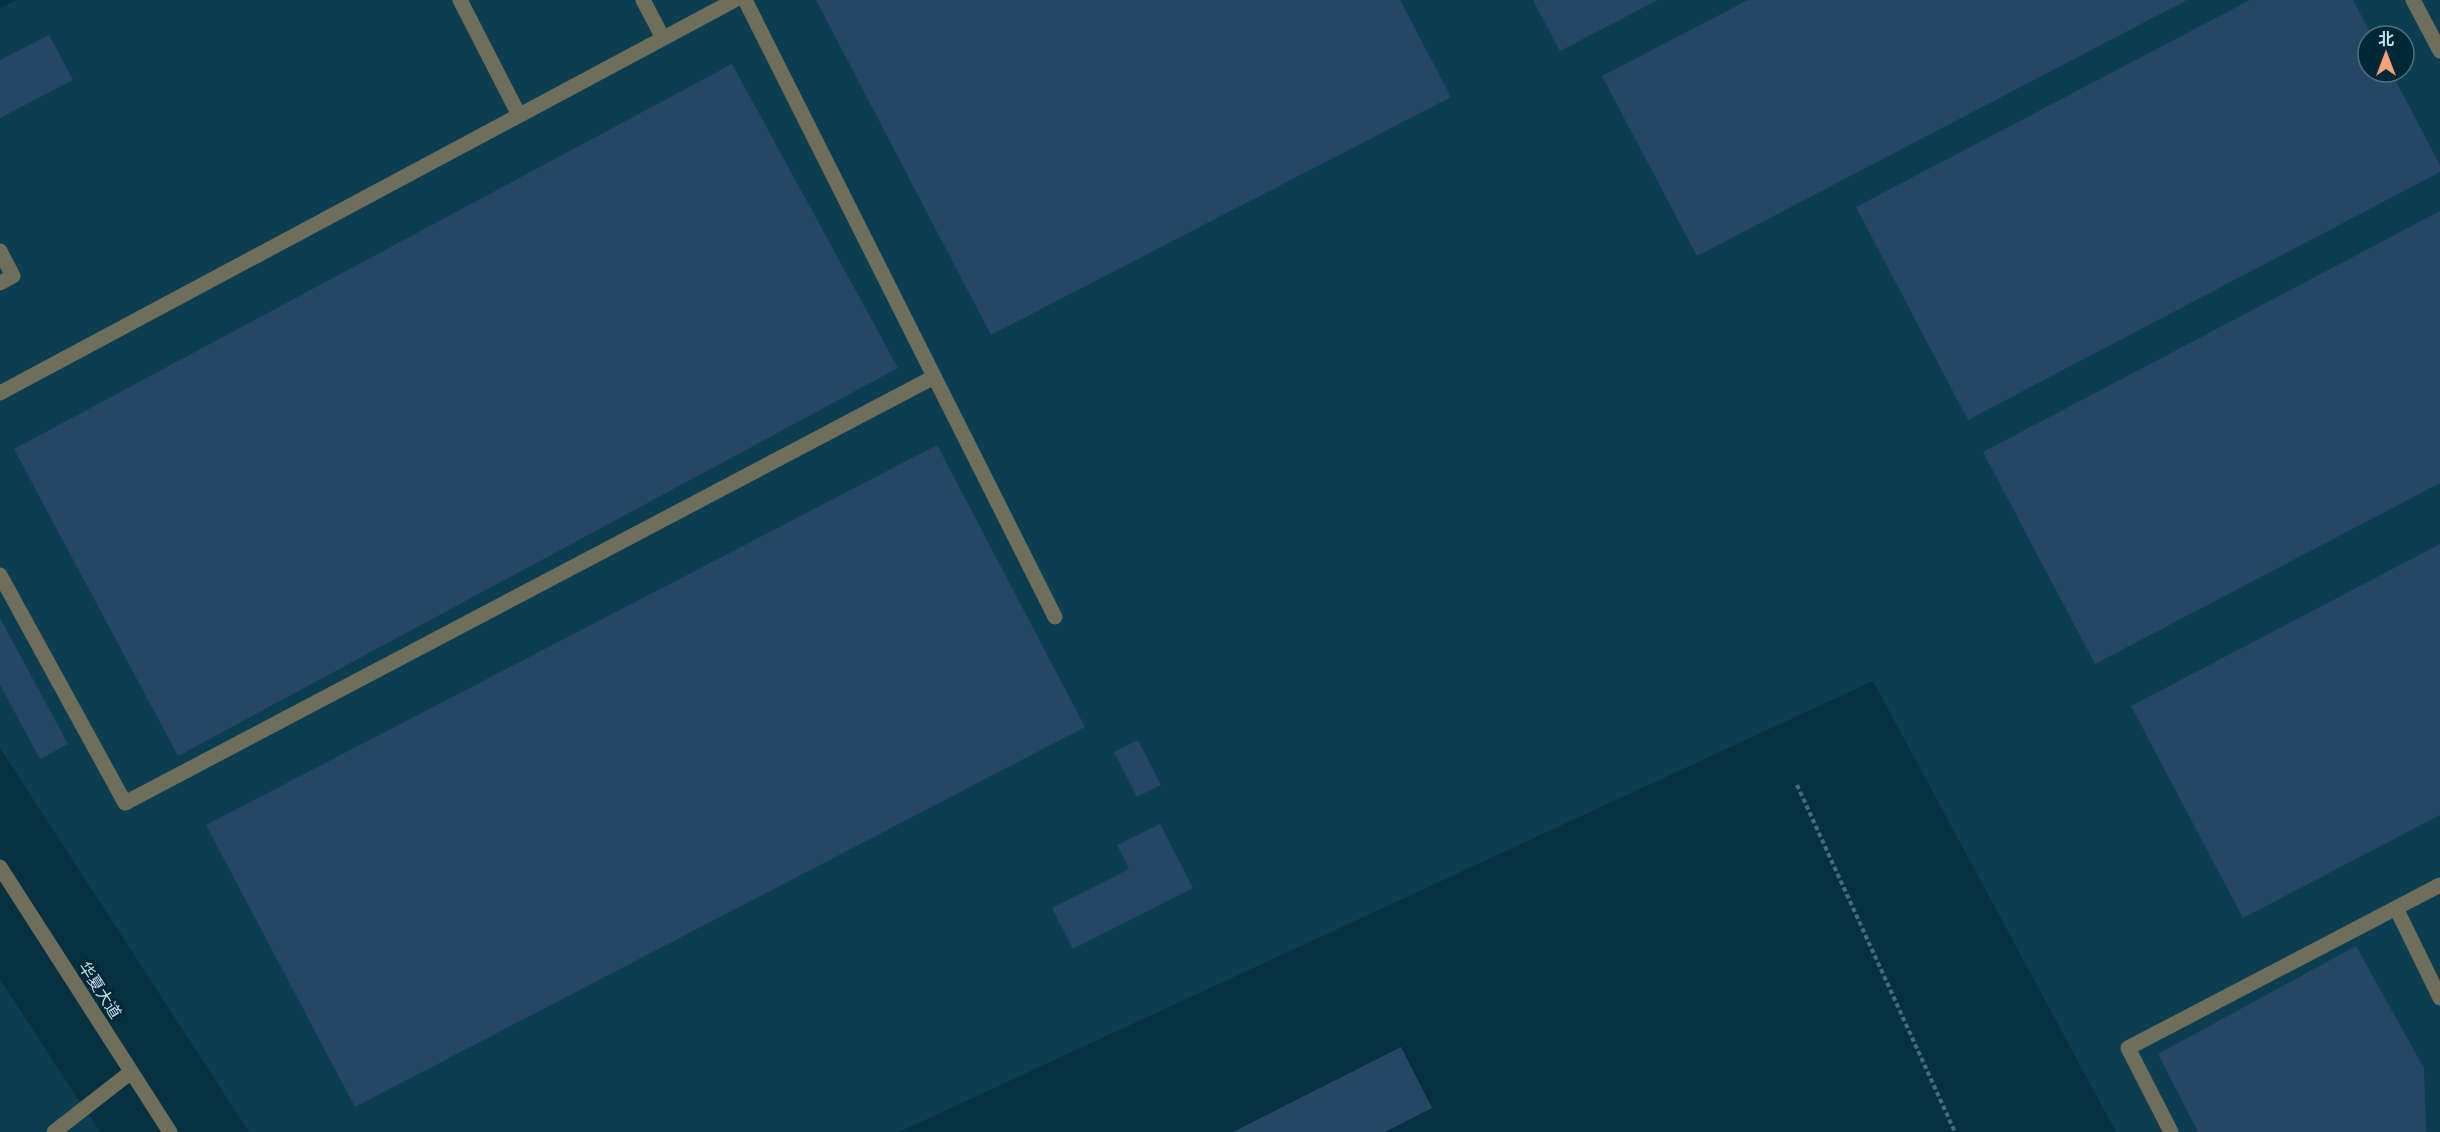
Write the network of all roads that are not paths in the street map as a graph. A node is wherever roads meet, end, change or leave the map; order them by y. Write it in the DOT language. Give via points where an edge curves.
graph roads {
  1 [pos="460,0"];
  2 [pos="643,0"];
  3 [pos="735,0"];
  4 [pos="745,0"];
  5 [pos="2413,0"];
  6 [pos="663,38"];
  7 [pos="2440,51"];
  8 [pos="519,115"];
  9 [pos="0,251"];
  10 [pos="0,284"];
  11 [pos="934,378"];
  12 [pos="0,393"];
  13 [pos="0,575"];
  14 [pos="1055,617"];
  15 [pos="0,867"];
  16 [pos="2440,885"];
  17 [pos="2396,908"];
  18 [pos="2440,998"];
  19 [pos="131,1072"];
  20 [pos="54,1132"];
  21 [pos="170,1132"];
  22 [pos="2171,1132"];
  1 -- 8 [label="street"];
  2 -- 6 [label="street"];
  3 -- 6 [label="street"];
  4 -- 11 [label="street"];
  5 -- 7 [label="street"];
  6 -- 8 [label="street"];
  8 -- 12 [label="street"];
  9 -- 10 [label="street" via="13,276"];
  11 -- 13 [label="street" via="125,803"];
  11 -- 14 [label="street"];
  15 -- 19 [label="street, 华夏大道"];
  16 -- 17 [label="street"];
  17 -- 18 [label="street"];
  17 -- 22 [label="street" via="2128,1048"];
  19 -- 20 [label="street"];
  19 -- 21 [label="street, 华夏大道"];
}
